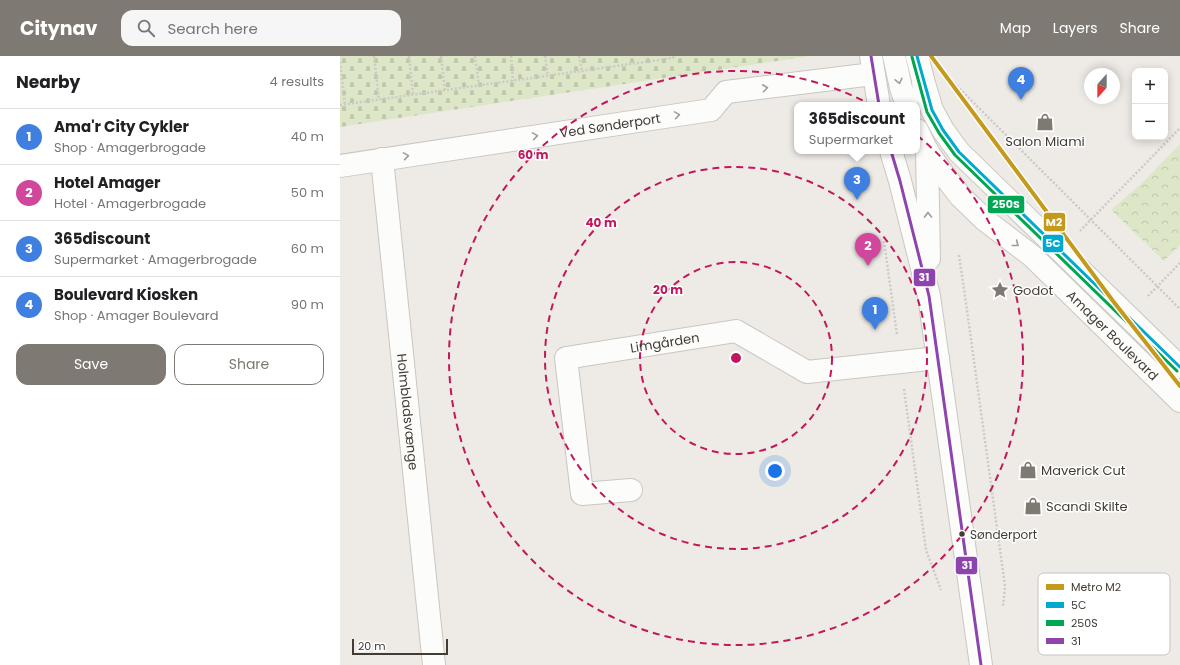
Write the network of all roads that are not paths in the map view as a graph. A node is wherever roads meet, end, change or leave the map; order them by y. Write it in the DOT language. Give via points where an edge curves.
graph roads {
  1 [pos="894,56"];
  2 [pos="917,56"];
  3 [pos="872,65"];
  4 [pos="923,80"];
  5 [pos="878,102"];
  6 [pos="906,102"];
  7 [pos="920,136"];
  8 [pos="927,151"];
  9 [pos="892,154"];
  10 [pos="382,159"];
  11 [pos="340,166"];
  12 [pos="929,296"];
  13 [pos="938,358"];
  14 [pos="1180,367"];
  15 [pos="1180,401"];
  16 [pos="631,490"];
  17 [pos="434,665"];
  18 [pos="981,665"];
  1 -- 6 [label="street, one-way"];
  2 -- 4 [label="street"];
  3 -- 5 [label="street"];
  10 -- 3 [label="street, Ved Sønderport, one-way" via="711,110 726,92"];
  4 -- 8 [label="street"];
  4 -- 14 [label="street, Amager Boulevard" via="932,110 959,152"];
  7 -- 8 [label="street"];
  12 -- 8 [label="street, one-way"];
  8 -- 15 [label="street, Amager Boulevard, one-way" via="960,196 985,220 1032,256"];
  9 -- 12 [label="street"];
  10 -- 11 [label="street, Ved Sønderport"];
  10 -- 17 [label="street, Holmbladsvænge"];
  12 -- 13 [label="street"];
  13 -- 16 [label="street, Limgården" via="807,372 736,331 566,358 582,494"];
  13 -- 18 [label="street"];
}
